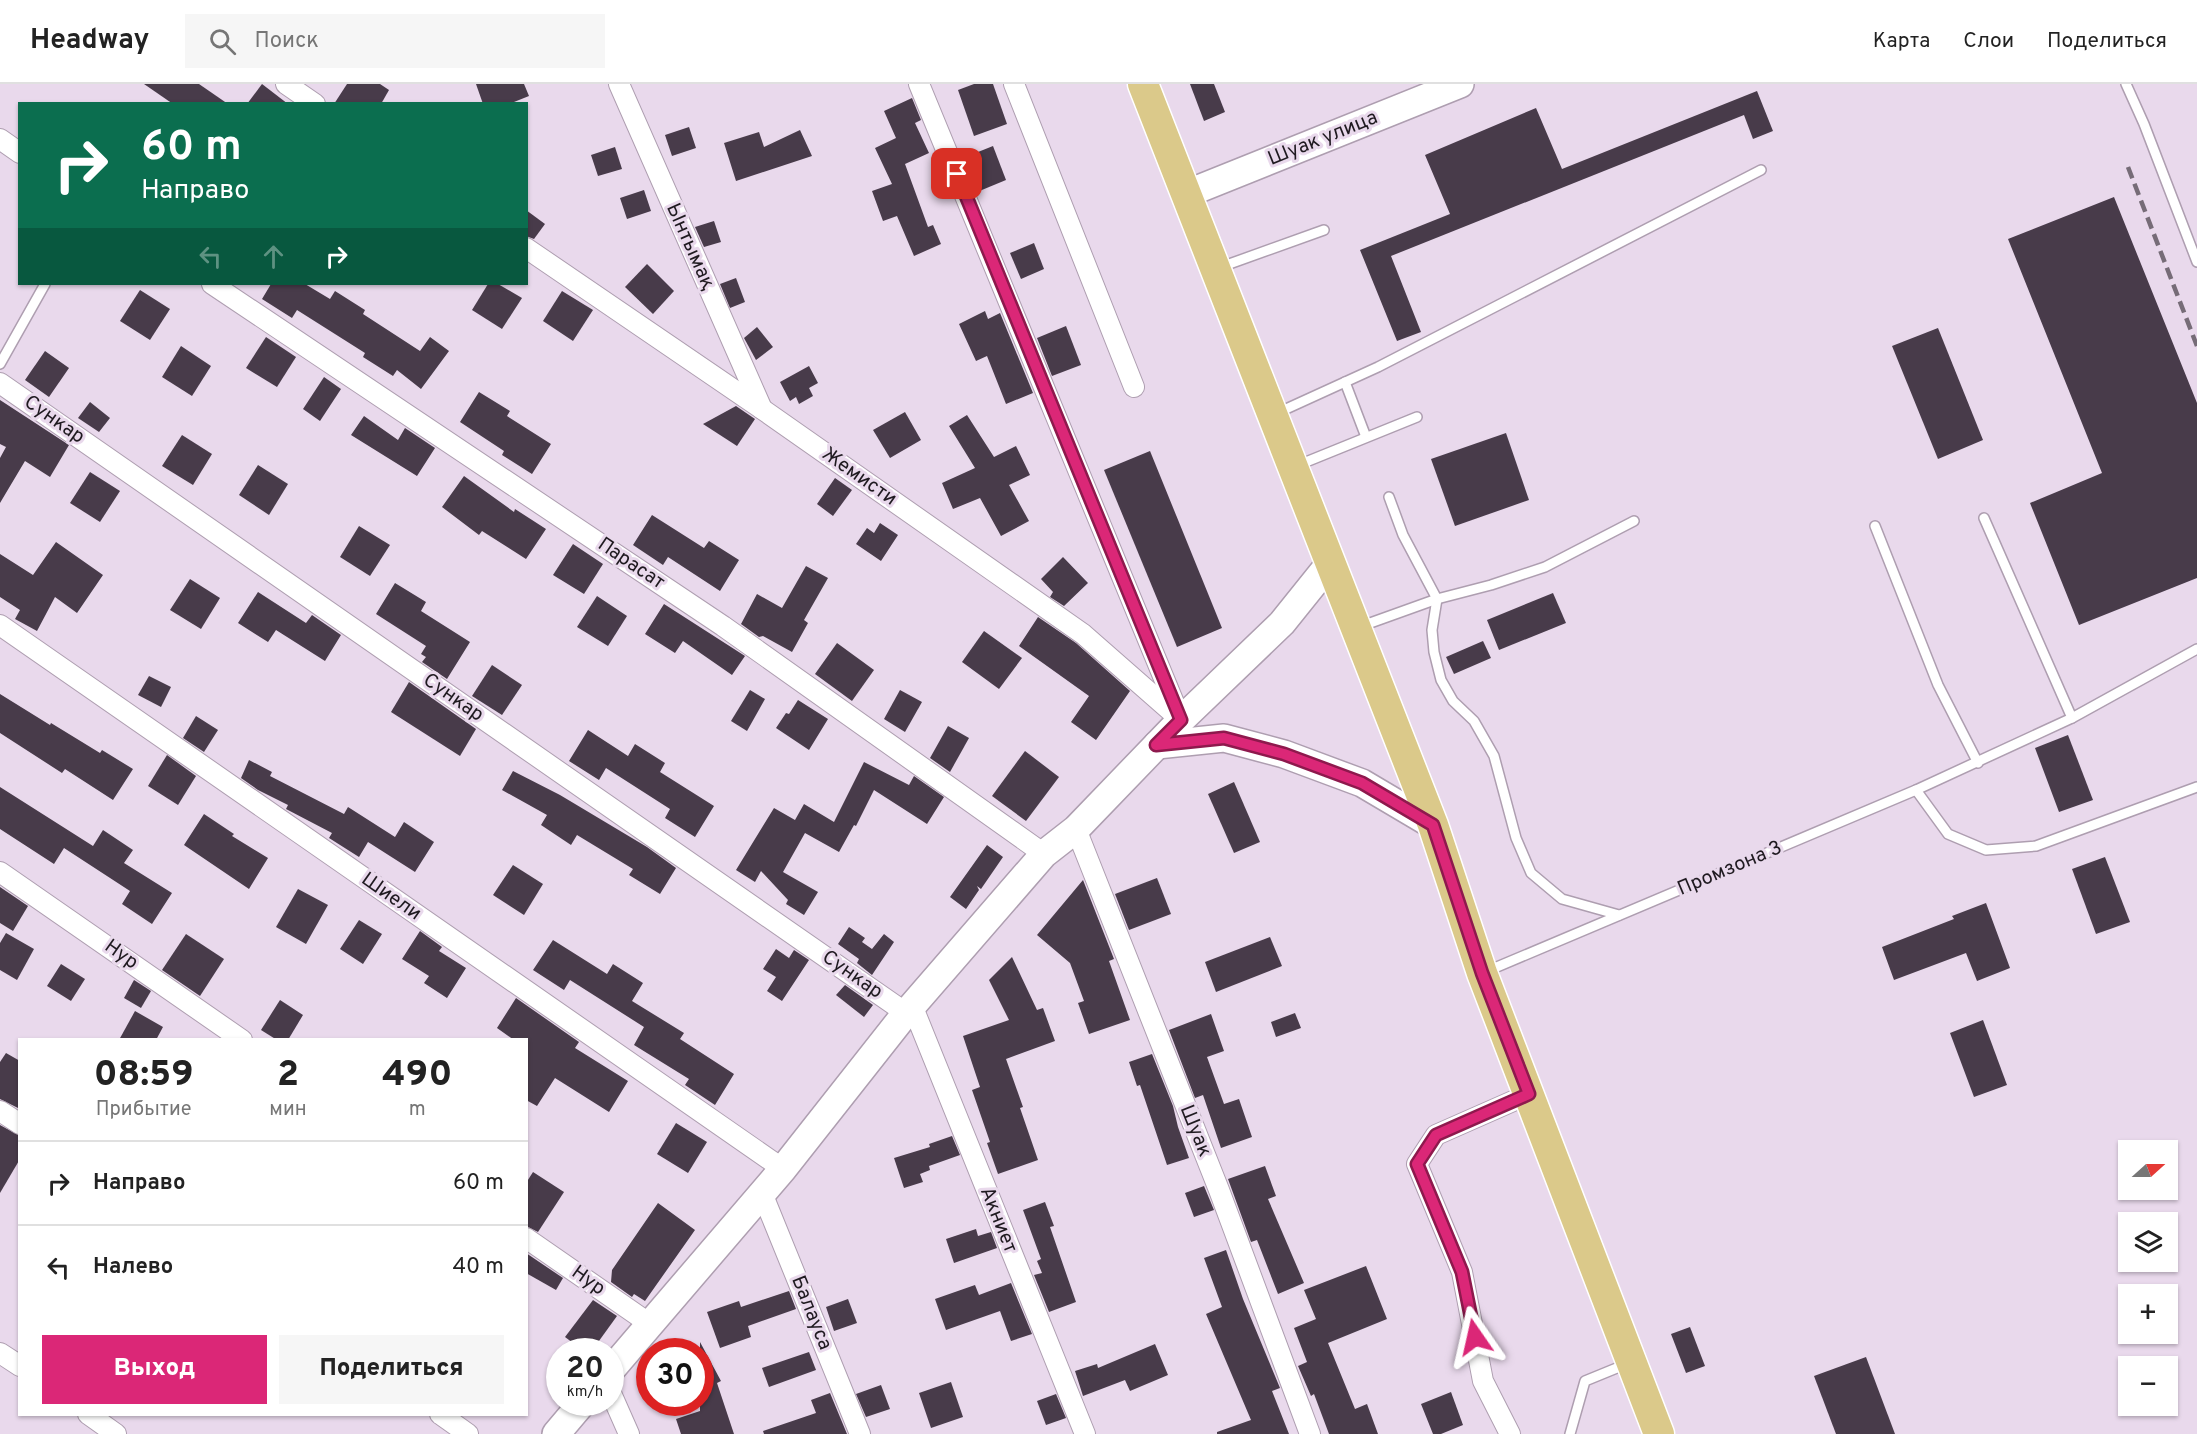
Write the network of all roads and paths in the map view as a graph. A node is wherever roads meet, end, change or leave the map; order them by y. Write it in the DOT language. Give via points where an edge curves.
graph roads {
  1 [pos="286,84"];
  2 [pos="619,84"];
  3 [pos="919,84"];
  4 [pos="1014,84"];
  5 [pos="1143,84"];
  6 [pos="1460,84"];
  7 [pos="2126,84"];
  8 [pos="312,102"];
  9 [pos="0,139"];
  10 [pos="18,152"];
  11 [pos="1761,170"];
  12 [pos="1186,194"];
  13 [pos="1324,230"];
  14 [pos="528,249"];
  15 [pos="2197,262"];
  16 [pos="1216,269"];
  17 [pos="44,285"];
  18 [pos="214,285"];
  19 [pos="0,364"];
  20 [pos="1345,382"];
  21 [pos="0,383"];
  22 [pos="1134,387"];
  23 [pos="762,409"];
  24 [pos="1274,414"];
  25 [pos="1417,417"];
  26 [pos="1366,437"];
  27 [pos="1294,467"];
  28 [pos="1389,497"];
  29 [pos="1984,518"];
  30 [pos="1634,521"];
  31 [pos="1875,526"];
  32 [pos="1331,562"];
  33 [pos="1437,599"];
  34 [pos="0,625"];
  35 [pos="1357,628"];
  36 [pos="2197,649"];
  37 [pos="2072,718"];
  38 [pos="1181,720"];
  39 [pos="1156,745"];
  40 [pos="1978,763"];
  41 [pos="2197,787"];
  42 [pos="1916,790"];
  43 [pos="1433,825"];
  44 [pos="1076,829"];
  45 [pos="1044,854"];
  46 [pos="0,872"];
  47 [pos="1619,915"];
  48 [pos="1482,973"];
  49 [pos="909,1009"];
  50 [pos="239,1038"];
  51 [pos="1529,1094"];
  52 [pos="0,1111"];
  53 [pos="18,1123"];
  54 [pos="783,1169"];
  55 [pos="762,1192"];
  56 [pos="528,1239"];
  57 [pos="650,1324"];
  58 [pos="0,1353"];
  59 [pos="624,1355"];
  60 [pos="1631,1362"];
  61 [pos="18,1365"];
  62 [pos="91,1416"];
  63 [pos="443,1416"];
  64 [pos="571,1416"];
  65 [pos="621,1416"];
  66 [pos="116,1434"];
  67 [pos="468,1434"];
  68 [pos="556,1434"];
  69 [pos="629,1434"];
  70 [pos="860,1434"];
  71 [pos="1084,1434"];
  72 [pos="1310,1434"];
  73 [pos="1510,1434"];
  74 [pos="1570,1434"];
  75 [pos="1659,1434"];
  1 -- 8 [label="street"];
  2 -- 23 [label="street, Ынтымақ"];
  3 -- 38 [label="street"];
  4 -- 22 [label="street"];
  5 -- 12 [label="main road"];
  6 -- 12 [label="street, Шуак улица"];
  7 -- 15 [label="lane"];
  9 -- 10 [label="street"];
  11 -- 20 [label="lane"];
  12 -- 16 [label="main road"];
  13 -- 16 [label="lane"];
  14 -- 23 [label="street, Жемисти"];
  16 -- 24 [label="main road"];
  17 -- 19 [label="lane"];
  18 -- 45 [label="street, Парасат" via="723,626"];
  20 -- 24 [label="lane"];
  20 -- 26 [label="lane"];
  21 -- 49 [label="street, Сункар"];
  23 -- 38 [label="street, Жемисти" via="1083,634"];
  24 -- 27 [label="main road"];
  25 -- 26 [label="lane"];
  26 -- 27 [label="lane"];
  27 -- 32 [label="main road"];
  28 -- 33 [label="lane"];
  29 -- 37 [label="lane"];
  30 -- 33 [label="lane" via="1545,567"];
  31 -- 40 [label="lane" via="1938,685"];
  32 -- 35 [label="main road"];
  32 -- 38 [label="street" via="1282,623"];
  33 -- 35 [label="lane"];
  33 -- 47 [label="lane" via="1432,630 1441,680 1453,701 1474,721 1494,756 1516,838 1531,873 1562,899"];
  34 -- 54 [label="street, Шиели"];
  35 -- 43 [label="main road"];
  36 -- 37 [label="lane, Промзона 3"];
  37 -- 40 [label="lane, Промзона 3"];
  38 -- 39 [label="street"];
  39 -- 43 [label="street" via="1224,738 1284,754 1362,783"];
  39 -- 44 [label="street"];
  40 -- 42 [label="lane, Промзона 3"];
  41 -- 42 [label="lane" via="2036,846 1986,850 1948,834"];
  42 -- 47 [label="lane, Промзона 3"];
  43 -- 48 [label="main road"];
  44 -- 45 [label="street"];
  44 -- 72 [label="street, Шуак" via="1219,1190"];
  45 -- 49 [label="street"];
  46 -- 50 [label="street, Нур"];
  47 -- 48 [label="lane, Промзона 3"];
  48 -- 51 [label="main road"];
  49 -- 54 [label="street"];
  49 -- 71 [label="street, Акниет"];
  51 -- 60 [label="main road"];
  51 -- 73 [label="street" via="1436,1135 1417,1164 1462,1272 1483,1381"];
  52 -- 53 [label="street"];
  54 -- 55 [label="street"];
  55 -- 57 [label="street"];
  55 -- 70 [label="street, Балауса"];
  56 -- 57 [label="street, Нур"];
  57 -- 59 [label="street"];
  58 -- 61 [label="street"];
  60 -- 74 [label="lane" via="1585,1381"];
  60 -- 75 [label="main road"];
  62 -- 66 [label="street"];
  63 -- 67 [label="street"];
  64 -- 68 [label="street"];
  65 -- 69 [label="street"];
}
